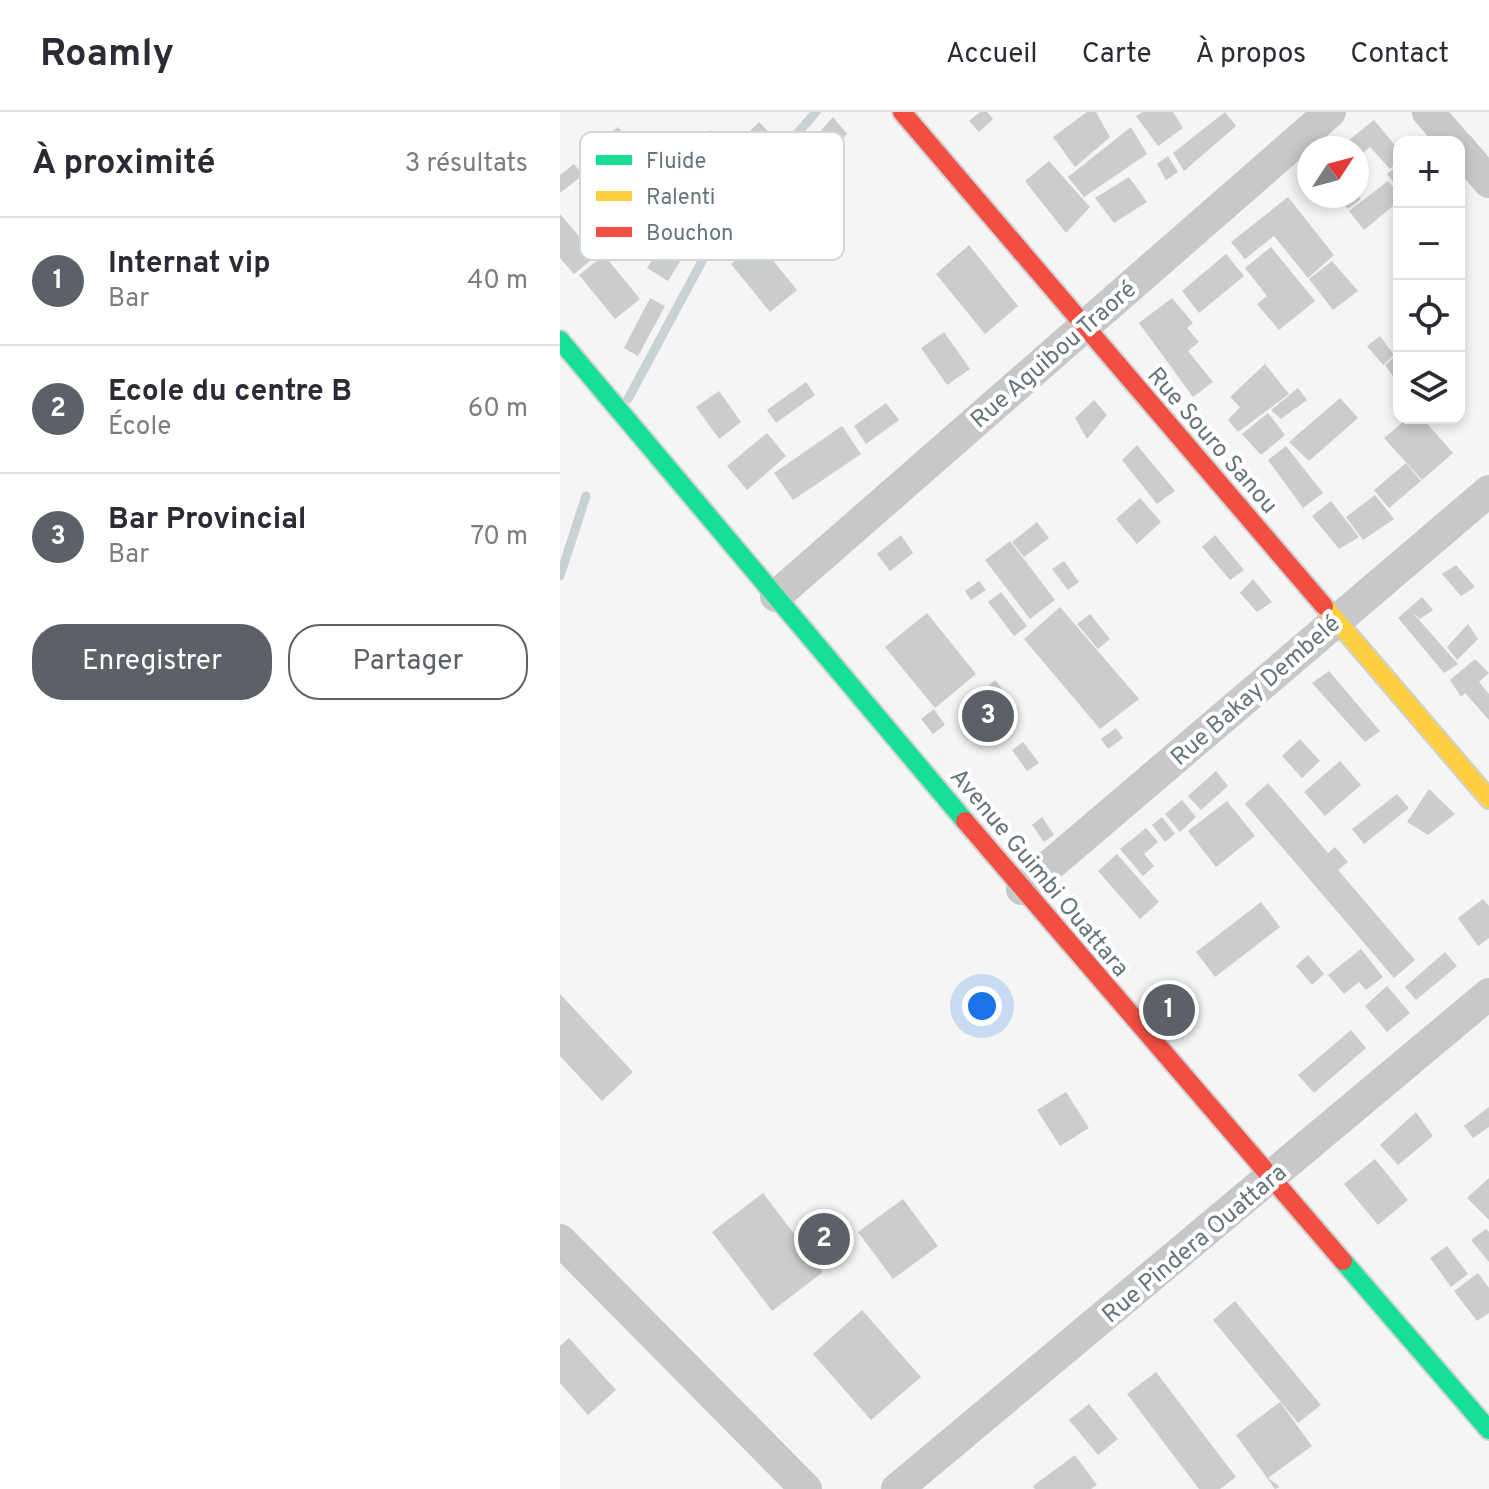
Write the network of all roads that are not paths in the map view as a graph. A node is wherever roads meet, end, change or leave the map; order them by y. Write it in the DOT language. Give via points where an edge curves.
graph roads {
  1 [pos="902,112"];
  2 [pos="1330,112"];
  3 [pos="1428,112"];
  4 [pos="1449,136"];
  5 [pos="1465,154"];
  6 [pos="1489,182"];
  7 [pos="1084,327"];
  8 [pos="560,340"];
  9 [pos="1489,491"];
  10 [pos="776,596"];
  11 [pos="1336,620"];
  12 [pos="1489,799"];
  13 [pos="1022,889"];
  14 [pos="1489,994"];
  15 [pos="1270,1180"];
  16 [pos="563,1249"];
  17 [pos="1489,1430"];
  18 [pos="806,1489"];
  19 [pos="897,1489"];
  1 -- 7 [label="street, Rue Souro Sanou"];
  2 -- 7 [label="street, Rue Aguibou Traoré"];
  3 -- 4 [label="street"];
  5 -- 6 [label="street"];
  7 -- 10 [label="street, Rue Aguibou Traoré"];
  7 -- 11 [label="street, Rue Souro Sanou"];
  8 -- 10 [label="street, Avenue Guimbi Ouattara"];
  9 -- 11 [label="street, Rue Bakay Dembelé"];
  10 -- 13 [label="street, Avenue Guimbi Ouattara"];
  11 -- 12 [label="street, Rue Souro Sanou"];
  11 -- 13 [label="street, Rue Bakay Dembelé"];
  13 -- 15 [label="street, Avenue Guimbi Ouattara"];
  14 -- 15 [label="street, Rue Pindera Ouattara"];
  15 -- 17 [label="street, Avenue Guimbi Ouattara"];
  15 -- 19 [label="street, Rue Pindera Ouattara"];
  16 -- 18 [label="street"];
}
